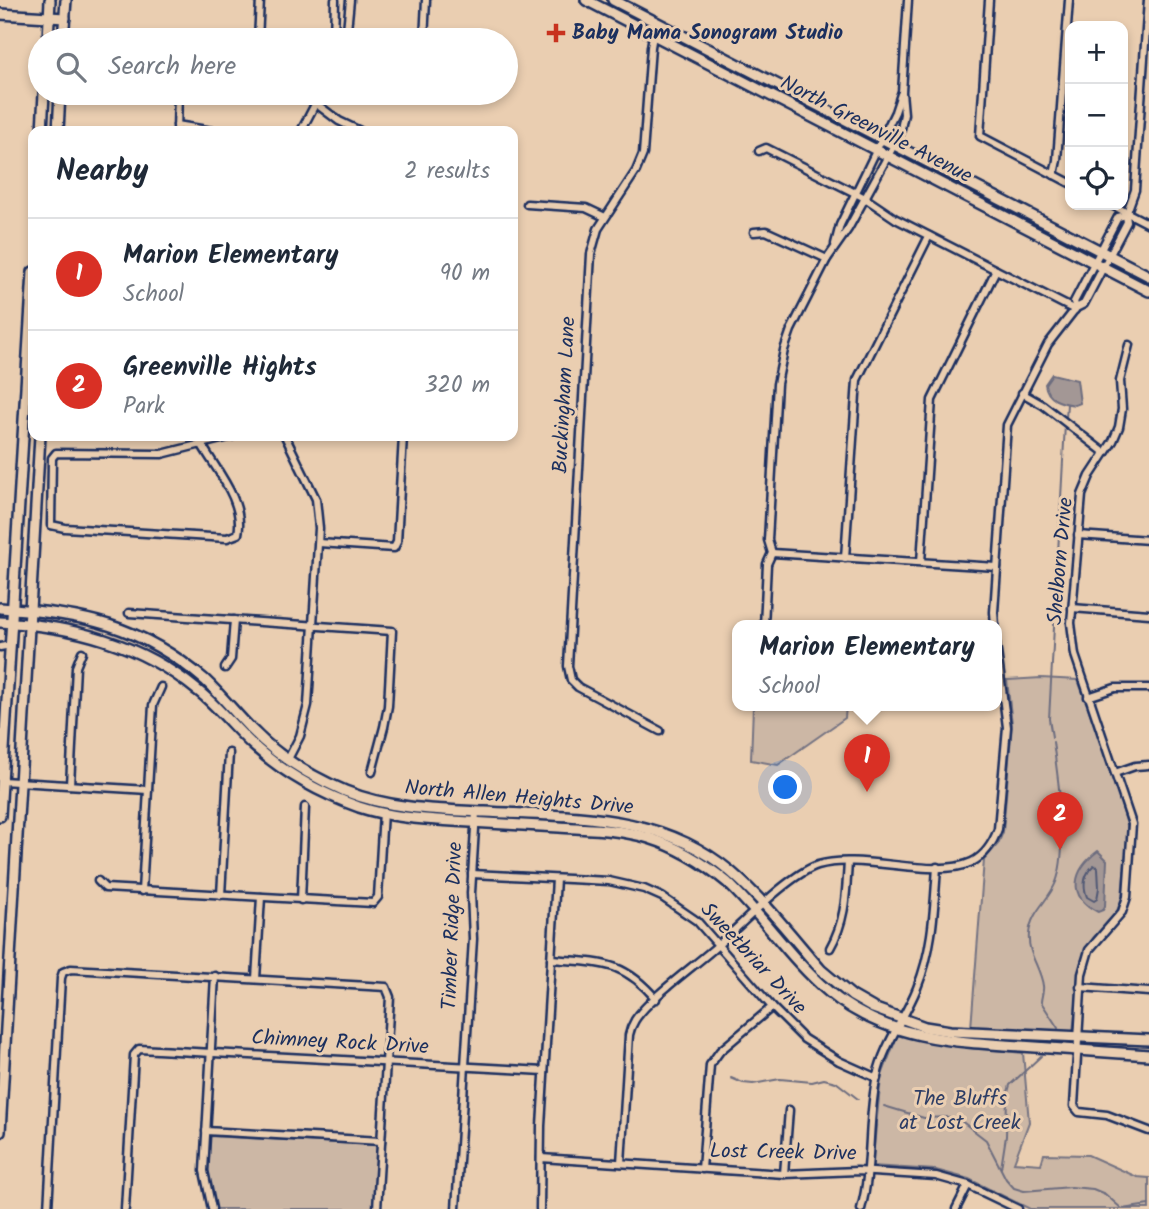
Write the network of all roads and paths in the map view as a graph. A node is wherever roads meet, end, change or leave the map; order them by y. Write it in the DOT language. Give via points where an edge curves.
graph roads {
  1 [pos="50,0"];
  2 [pos="66,0"];
  3 [pos="260,0"];
  4 [pos="335,0"];
  5 [pos="349,0"];
  6 [pos="426,0"];
  7 [pos="586,0"];
  8 [pos="613,0"];
  9 [pos="908,0"];
  10 [pos="989,0"];
  11 [pos="1069,0"];
  12 [pos="1148,0"];
  13 [pos="0,14"];
  14 [pos="49,17"];
  15 [pos="65,18"];
  16 [pos="655,23"];
  17 [pos="49,28"];
  18 [pos="64,28"];
  19 [pos="259,28"];
  20 [pos="334,28"];
  21 [pos="347,28"];
  22 [pos="425,28"];
  23 [pos="654,34"];
  24 [pos="902,92"];
  25 [pos="794,93"];
  26 [pos="43,105"];
  27 [pos="59,105"];
  28 [pos="178,105"];
  29 [pos="315,105"];
  30 [pos="317,105"];
  31 [pos="789,105"];
  32 [pos="42,126"];
  33 [pos="58,126"];
  34 [pos="177,126"];
  35 [pos="304,126"];
  36 [pos="350,126"];
  37 [pos="881,139"];
  38 [pos="893,146"];
  39 [pos="759,150"];
  40 [pos="876,151"];
  41 [pos="887,157"];
  42 [pos="1054,175"];
  43 [pos="1065,180"];
  44 [pos="855,193"];
  45 [pos="865,198"];
  46 [pos="527,204"];
  47 [pos="1120,210"];
  48 [pos="1126,214"];
  49 [pos="606,217"];
  50 [pos="1149,223"];
  51 [pos="754,232"];
  52 [pos="929,236"];
  53 [pos="832,250"];
  54 [pos="1106,253"];
  55 [pos="827,259"];
  56 [pos="1100,265"];
  57 [pos="996,270"];
  58 [pos="1149,276"];
  59 [pos="1149,291"];
  60 [pos="1075,309"];
  61 [pos="1129,345"];
  62 [pos="28,367"];
  63 [pos="1022,393"];
  64 [pos="40,441"];
  65 [pos="200,441"];
  66 [pos="216,441"];
  67 [pos="287,441"];
  68 [pos="403,441"];
  69 [pos="202,445"];
  70 [pos="22,452"];
  71 [pos="39,453"];
  72 [pos="1105,453"];
  73 [pos="20,484"];
  74 [pos="38,485"];
  75 [pos="1078,535"];
  76 [pos="1149,541"];
  77 [pos="319,543"];
  78 [pos="772,553"];
  79 [pos="845,558"];
  80 [pos="921,562"];
  81 [pos="997,567"];
  82 [pos="0,608"];
  83 [pos="13,608"];
  84 [pos="1072,608"];
  85 [pos="30,610"];
  86 [pos="129,613"];
  87 [pos="1149,614"];
  88 [pos="234,620"];
  89 [pos="764,620"];
  90 [pos="995,620"];
  91 [pos="0,622"];
  92 [pos="12,623"];
  93 [pos="30,625"];
  94 [pos="314,625"];
  95 [pos="11,645"];
  96 [pos="0,647"];
  97 [pos="82,652"];
  98 [pos="225,668"];
  99 [pos="161,687"];
  100 [pos="1149,688"];
  101 [pos="1002,689"];
  102 [pos="1088,697"];
  103 [pos="660,731"];
  104 [pos="229,753"];
  105 [pos="284,764"];
  106 [pos="1149,765"];
  107 [pos="372,772"];
  108 [pos="1115,773"];
  109 [pos="2,782"];
  110 [pos="20,783"];
  111 [pos="70,785"];
  112 [pos="148,790"];
  113 [pos="305,807"];
  114 [pos="383,808"];
  115 [pos="475,812"];
  116 [pos="0,816"];
  117 [pos="475,822"];
  118 [pos="848,862"];
  119 [pos="937,867"];
  120 [pos="472,874"];
  121 [pos="556,879"];
  122 [pos="98,881"];
  123 [pos="142,891"];
  124 [pos="220,895"];
  125 [pos="261,897"];
  126 [pos="301,900"];
  127 [pos="760,908"];
  128 [pos="0,940"];
  129 [pos="11,940"];
  130 [pos="718,945"];
  131 [pos="830,948"];
  132 [pos="551,959"];
  133 [pos="215,976"];
  134 [pos="256,979"];
  135 [pos="1080,987"];
  136 [pos="1149,992"];
  137 [pos="656,999"];
  138 [pos="772,1007"];
  139 [pos="900,1020"];
  140 [pos="895,1029"];
  141 [pos="1077,1038"];
  142 [pos="1149,1040"];
  143 [pos="1076,1050"];
  144 [pos="210,1053"];
  145 [pos="1149,1055"];
  146 [pos="386,1062"];
  147 [pos="464,1067"];
  148 [pos="544,1071"];
  149 [pos="877,1078"];
  150 [pos="1,1081"];
  151 [pos="789,1110"];
  152 [pos="1149,1122"];
  153 [pos="1147,1130"];
  154 [pos="206,1131"];
  155 [pos="0,1132"];
  156 [pos="382,1141"];
  157 [pos="541,1158"];
  158 [pos="621,1163"];
  159 [pos="702,1169"];
  160 [pos="867,1172"];
  161 [pos="784,1174"];
  162 [pos="968,1185"];
  163 [pos="48,1209"];
  164 [pos="125,1209"];
  165 [pos="212,1209"];
  166 [pos="377,1209"];
  167 [pos="456,1209"];
  168 [pos="540,1209"];
  169 [pos="861,1209"];
  170 [pos="957,1209"];
  171 [pos="1018,1209"];
  1 -- 14 [label="main road"];
  2 -- 15 [label="main road"];
  3 -- 19 [label="street"];
  4 -- 20 [label="street"];
  5 -- 21 [label="street"];
  6 -- 22 [label="street"];
  7 -- 23 [label="main road, North Greenville Avenue"];
  8 -- 16 [label="main road, North Greenville Avenue"];
  9 -- 24 [label="street"];
  10 -- 42 [label="street" via="980,135"];
  11 -- 42 [label="street"];
  12 -- 48 [label="street" via="1135,190"];
  13 -- 14 [label="main road"];
  14 -- 15 [label="main road"];
  14 -- 17 [label="main road"];
  15 -- 18 [label="main road"];
  16 -- 23 [label="street, Buckingham Lane"];
  16 -- 25 [label="main road, North Greenville Avenue"];
  23 -- 31 [label="main road, North Greenville Avenue"];
  23 -- 49 [label="street, Buckingham Lane" via="643,154"];
  24 -- 37 [label="street"];
  24 -- 38 [label="street" via="904,114"];
  25 -- 31 [label="main road"];
  25 -- 37 [label="main road, North Greenville Avenue"];
  26 -- 32 [label="main road"];
  27 -- 33 [label="main road"];
  28 -- 34 [label="street"];
  29 -- 35 [label="street"];
  30 -- 36 [label="street"];
  31 -- 40 [label="main road, North Greenville Avenue"];
  37 -- 38 [label="main road, North Greenville Avenue"];
  37 -- 40 [label="street"];
  38 -- 41 [label="street"];
  38 -- 54 [label="main road, North Greenville Avenue"];
  39 -- 44 [label="street" via="766,148"];
  40 -- 41 [label="main road, North Greenville Avenue"];
  40 -- 44 [label="street"];
  41 -- 45 [label="street"];
  41 -- 56 [label="main road, North Greenville Avenue"];
  42 -- 43 [label="street"];
  44 -- 45 [label="street"];
  44 -- 53 [label="street"];
  45 -- 52 [label="street"];
  45 -- 53 [label="street"];
  46 -- 49 [label="street" via="586,208"];
  47 -- 48 [label="street"];
  48 -- 50 [label="street"];
  48 -- 54 [label="street" via="1126,222"];
  49 -- 103 [label="street, Buckingham Lane" via="595,235 590,271 568,666 578,687"];
  51 -- 55 [label="street" via="766,231"];
  52 -- 57 [label="street"];
  52 -- 79 [label="street" via="857,380"];
  53 -- 55 [label="street"];
  54 -- 56 [label="street"];
  54 -- 58 [label="main road, North Greenville Avenue"];
  55 -- 78 [label="street" via="791,330 779,368 768,540"];
  56 -- 59 [label="main road, North Greenville Avenue"];
  56 -- 60 [label="street" via="1084,304"];
  57 -- 60 [label="street"];
  57 -- 80 [label="street" via="932,400"];
  60 -- 63 [label="street" via="1048,344"];
  61 -- 72 [label="street, Shelborn Drive" via="1120,381 1121,419"];
  62 -- 70 [label="main road"];
  63 -- 72 [label="street"];
  63 -- 81 [label="street" via="1005,435"];
  64 -- 71 [label="main road"];
  65 -- 69 [label="street"];
  66 -- 69 [label="street"];
  67 -- 77 [label="street" via="316,499"];
  68 -- 77 [label="street" via="394,548"];
  69 -- 69 [label="street" via="162,454 54,454 51,525 203,537 238,534 237,506"];
  70 -- 71 [label="main road"];
  70 -- 73 [label="main road"];
  71 -- 74 [label="main road"];
  72 -- 75 [label="street, Shelborn Drive" via="1082,495"];
  73 -- 74 [label="main road"];
  73 -- 83 [label="main road"];
  74 -- 85 [label="main road"];
  75 -- 76 [label="street"];
  75 -- 84 [label="street, Shelborn Drive"];
  77 -- 94 [label="street"];
  78 -- 79 [label="street"];
  78 -- 89 [label="street" via="767,564"];
  79 -- 80 [label="street"];
  80 -- 81 [label="street"];
  81 -- 90 [label="street"];
  82 -- 83 [label="main road, North Allen Heights Drive"];
  83 -- 85 [label="main road, North Allen Heights Drive"];
  83 -- 92 [label="main road"];
  84 -- 87 [label="street"];
  84 -- 102 [label="street, Shelborn Drive" via="1075,655"];
  85 -- 93 [label="main road"];
  85 -- 105 [label="main road, North Allen Heights Drive" via="96,620 155,644 206,682"];
  86 -- 88 [label="street"];
  88 -- 94 [label="street"];
  88 -- 98 [label="street" via="231,659"];
  91 -- 92 [label="main road, North Allen Heights Drive"];
  92 -- 93 [label="main road, North Allen Heights Drive"];
  92 -- 95 [label="main road"];
  93 -- 105 [label="main road, North Allen Heights Drive" via="92,635 150,658 199,691 254,746"];
  93 -- 110 [label="main road"];
  94 -- 105 [label="street" via="306,718"];
  94 -- 107 [label="street" via="392,631 388,706"];
  95 -- 96 [label="street"];
  95 -- 109 [label="main road"];
  97 -- 111 [label="street" via="76,667"];
  99 -- 112 [label="street" via="153,705"];
  100 -- 102 [label="street" via="1115,688"];
  101 -- 119 [label="street" via="1007,727 998,829 980,858"];
  102 -- 108 [label="street, Shelborn Drive"];
  104 -- 124 [label="street"];
  105 -- 114 [label="main road, North Allen Heights Drive"];
  106 -- 108 [label="street"];
  108 -- 135 [label="street, Shelborn Drive" via="1132,824 1127,897 1122,912 1089,950"];
  109 -- 110 [label="street"];
  109 -- 116 [label="main road"];
  110 -- 111 [label="street"];
  110 -- 129 [label="main road"];
  111 -- 112 [label="street"];
  112 -- 123 [label="street"];
  113 -- 126 [label="street"];
  114 -- 115 [label="main road, North Allen Heights Drive"];
  114 -- 117 [label="main road, North Allen Heights Drive" via="417,819"];
  114 -- 126 [label="street" via="375,902"];
  115 -- 117 [label="street, Timber Ridge Drive"];
  115 -- 127 [label="main road, North Allen Heights Drive" via="603,819 648,827 717,860"];
  117 -- 120 [label="street, Timber Ridge Drive"];
  117 -- 127 [label="main road, North Allen Heights Drive" via="600,829 647,837 689,855"];
  118 -- 119 [label="street"];
  118 -- 127 [label="street" via="810,869"];
  118 -- 131 [label="street" via="844,916"];
  119 -- 139 [label="street" via="929,953"];
  120 -- 121 [label="street, Sweetbriar Drive"];
  120 -- 147 [label="street, Timber Ridge Drive" via="473,939"];
  121 -- 130 [label="street, Sweetbriar Drive" via="609,881 645,889 681,908"];
  121 -- 132 [label="street"];
  122 -- 123 [label="street" via="105,888"];
  123 -- 124 [label="street"];
  124 -- 125 [label="street"];
  125 -- 126 [label="street"];
  125 -- 134 [label="street"];
  127 -- 130 [label="street"];
  127 -- 139 [label="main road, North Allen Heights Drive" via="836,985"];
  127 -- 140 [label="main road, North Allen Heights Drive" via="829,992 868,1018"];
  128 -- 129 [label="street"];
  129 -- 150 [label="main road"];
  130 -- 137 [label="street"];
  130 -- 138 [label="street, Sweetbriar Drive"];
  132 -- 137 [label="street" via="616,967 635,977"];
  132 -- 148 [label="street"];
  133 -- 134 [label="street"];
  133 -- 144 [label="street"];
  133 -- 163 [label="street" via="64,971"];
  134 -- 146 [label="street" via="382,985 390,997"];
  135 -- 136 [label="street"];
  135 -- 141 [label="street, Shelborn Drive"];
  137 -- 158 [label="street" via="635,1021 629,1035"];
  138 -- 149 [label="street, Sweetbriar Drive" via="821,1051"];
  138 -- 159 [label="street" via="710,1065"];
  139 -- 140 [label="street"];
  139 -- 141 [label="main road, North Allen Heights Drive" via="950,1031"];
  140 -- 143 [label="main road, North Allen Heights Drive" via="947,1041"];
  140 -- 149 [label="street"];
  141 -- 142 [label="main road, North Allen Heights Drive"];
  141 -- 143 [label="street, Shelborn Drive"];
  143 -- 145 [label="main road, North Allen Heights Drive"];
  143 -- 153 [label="street, Shelborn Drive" via="1076,1110 1116,1117"];
  144 -- 146 [label="street, Chimney Rock Drive"];
  144 -- 154 [label="street"];
  144 -- 164 [label="street, Chimney Rock Drive" via="135,1051"];
  146 -- 147 [label="street, Chimney Rock Drive"];
  146 -- 156 [label="street"];
  147 -- 148 [label="street, Chimney Rock Drive"];
  147 -- 167 [label="street, Timber Ridge Drive"];
  148 -- 157 [label="street"];
  149 -- 160 [label="street"];
  150 -- 155 [label="main road"];
  151 -- 161 [label="street"];
  152 -- 153 [label="street"];
  154 -- 156 [label="street"];
  154 -- 165 [label="street" via="204,1171"];
  156 -- 166 [label="street"];
  157 -- 158 [label="street, Lost Creek Drive"];
  157 -- 168 [label="street"];
  158 -- 159 [label="street, Lost Creek Drive"];
  159 -- 161 [label="street, Lost Creek Drive"];
  160 -- 161 [label="street, Lost Creek Drive"];
  160 -- 162 [label="street, Lost Creek Drive" via="936,1176"];
  160 -- 169 [label="street"];
  162 -- 170 [label="street"];
  162 -- 171 [label="street, Lost Creek Drive"];
}
